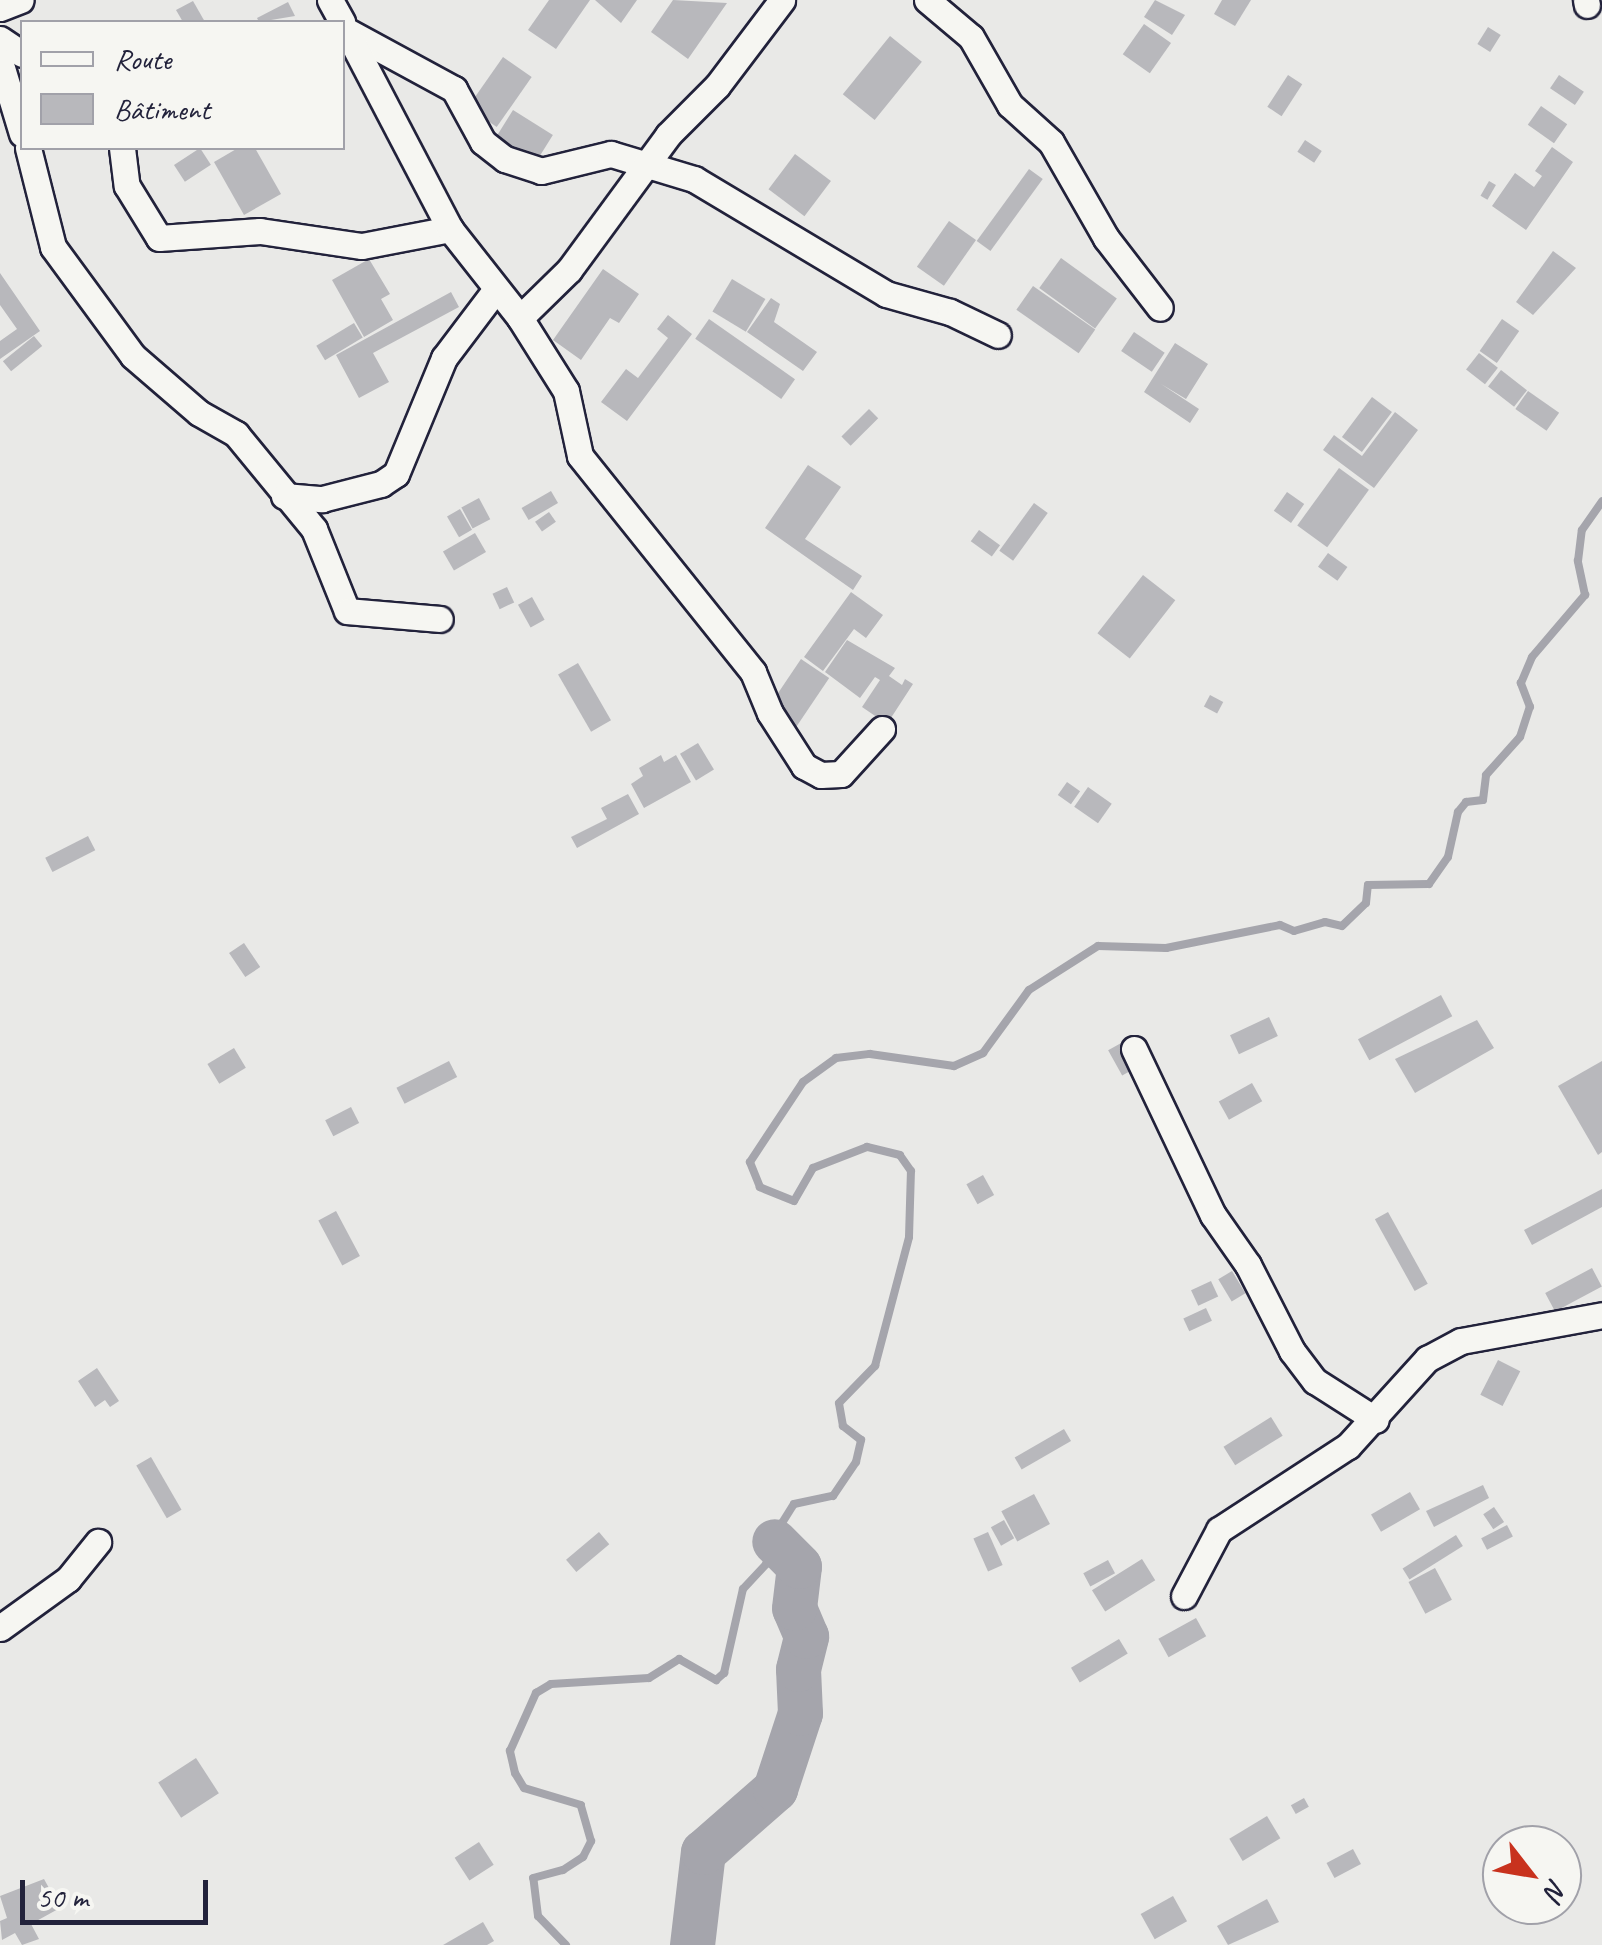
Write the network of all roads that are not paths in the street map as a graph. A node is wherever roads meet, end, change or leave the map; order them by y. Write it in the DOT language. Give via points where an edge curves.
graph roads {
  1 [pos="22,0"];
  2 [pos="782,0"];
  3 [pos="927,0"];
  4 [pos="0,8"];
  5 [pos="345,27"];
  6 [pos="345,28"];
  7 [pos="0,61"];
  8 [pos="20,127"];
  9 [pos="29,150"];
  10 [pos="122,150"];
  11 [pos="650,164"];
  12 [pos="450,229"];
  13 [pos="494,292"];
  14 [pos="1160,308"];
  15 [pos="520,318"];
  16 [pos="998,335"];
  17 [pos="284,496"];
  18 [pos="440,619"];
  19 [pos="882,730"];
  20 [pos="1134,1049"];
  21 [pos="1602,1315"];
  22 [pos="1376,1420"];
  23 [pos="98,1542"];
  24 [pos="1184,1596"];
  25 [pos="0,1628"];
  1 -- 4 [label="street"];
  2 -- 11 [label="street"];
  3 -- 14 [label="street" via="971,37 1010,106 1051,142 1106,238"];
  5 -- 11 [label="street" via="454,90 483,142 505,159 542,171 595,154"];
  6 -- 12 [label="street"];
  7 -- 8 [label="street"];
  9 -- 17 [label="street" via="53,247 133,356 188,404 236,434"];
  10 -- 12 [label="street" via="127,186 159,238 260,231 362,246"];
  11 -- 15 [label="street" via="555,286"];
  11 -- 16 [label="street" via="715,188 886,294 950,312"];
  12 -- 13 [label="street"];
  13 -- 15 [label="street"];
  13 -- 17 [label="street" via="444,358 396,474 322,499"];
  15 -- 19 [label="street" via="566,391 580,456 754,672 770,713 804,766 841,774"];
  17 -- 18 [label="street" via="324,544 347,611"];
  20 -- 22 [label="street" via="1212,1215 1248,1265 1292,1351 1315,1381"];
  21 -- 22 [label="street" via="1461,1341 1427,1359"];
  22 -- 24 [label="street" via="1219,1530"];
  23 -- 25 [label="street" via="68,1579"];
}
